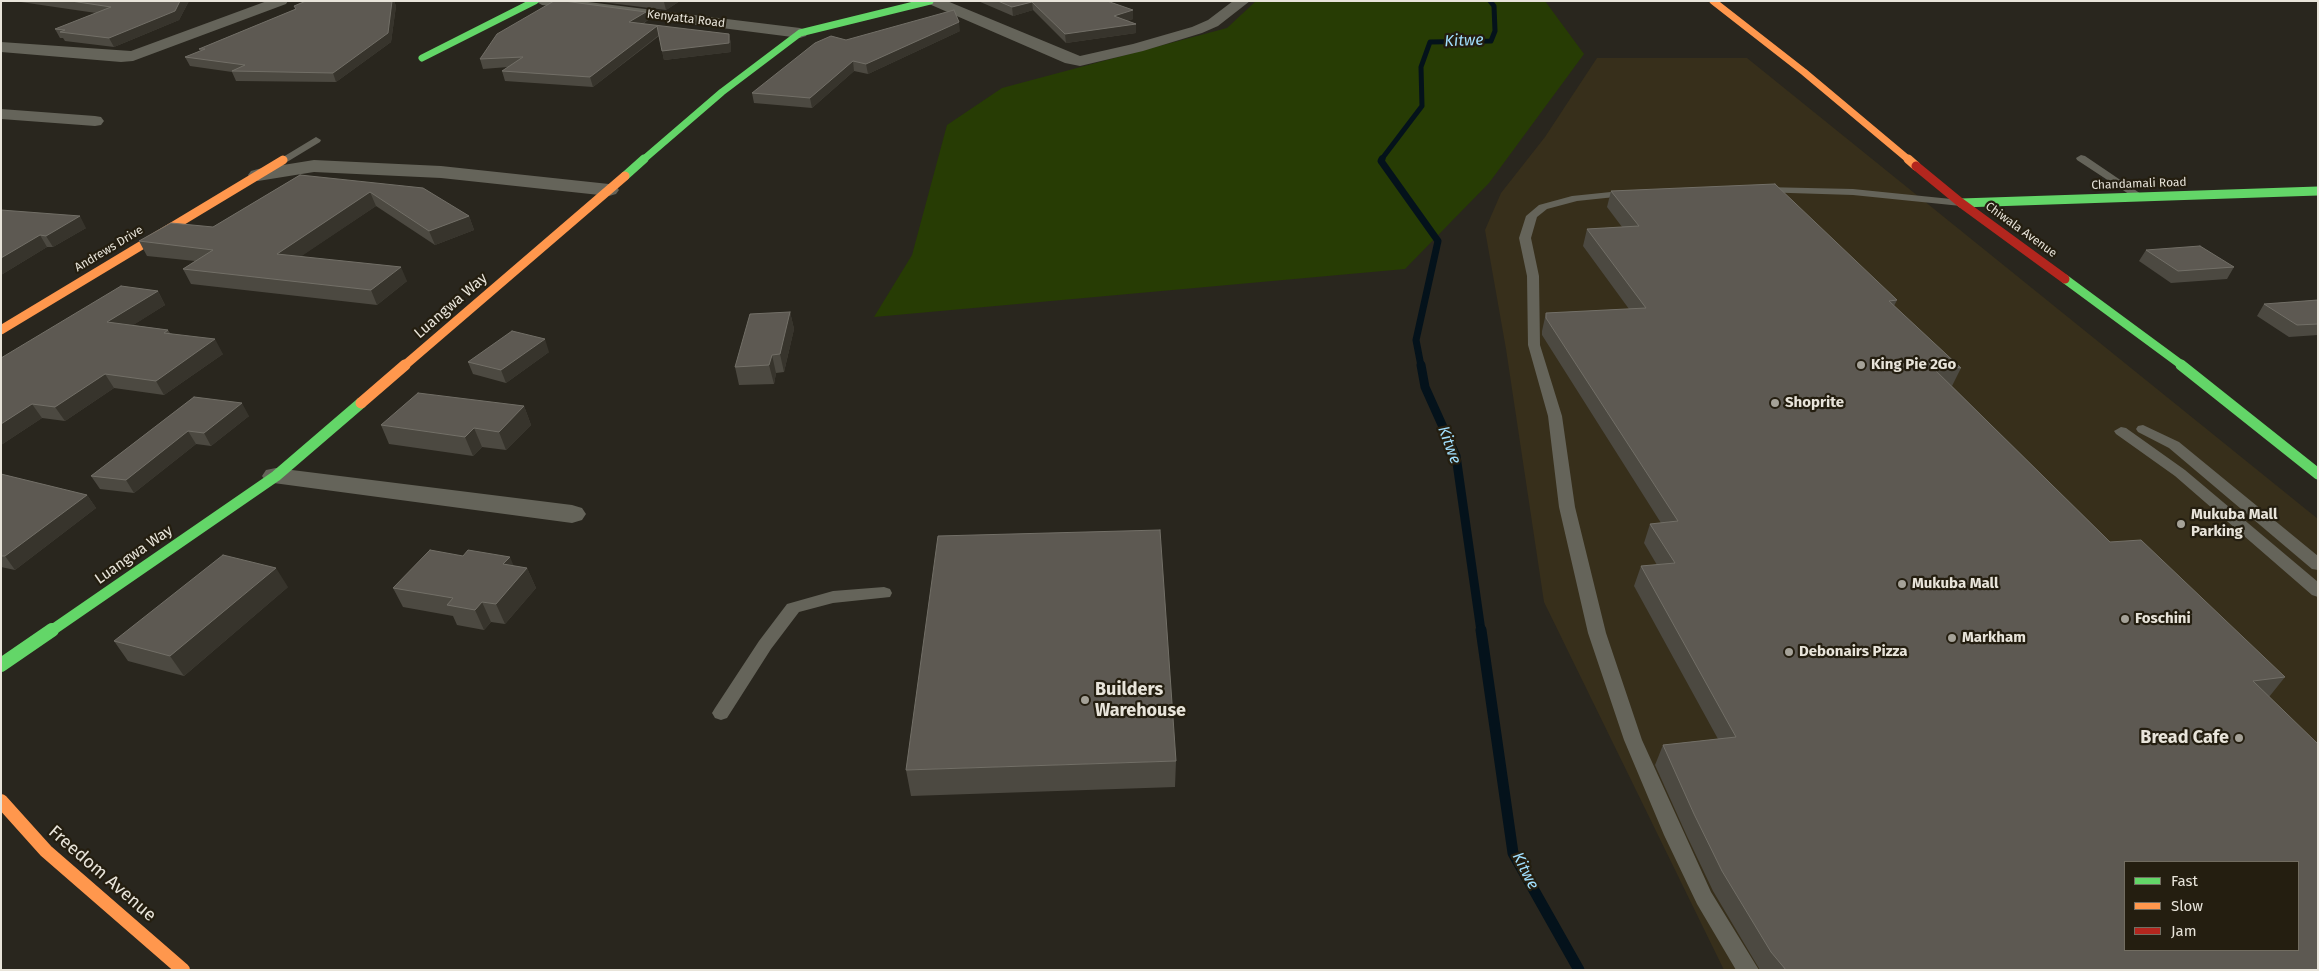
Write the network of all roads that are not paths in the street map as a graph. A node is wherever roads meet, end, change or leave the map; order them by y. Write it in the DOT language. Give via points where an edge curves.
graph roads {
  1 [pos="280,1"];
  2 [pos="535,1"];
  3 [pos="542,1"];
  4 [pos="930,1"];
  5 [pos="934,1"];
  6 [pos="1243,1"];
  7 [pos="1713,1"];
  8 [pos="800,33"];
  9 [pos="1,47"];
  10 [pos="422,58"];
  11 [pos="1,114"];
  12 [pos="95,121"];
  13 [pos="316,140"];
  14 [pos="2081,158"];
  15 [pos="283,160"];
  16 [pos="258,176"];
  17 [pos="609,190"];
  18 [pos="1747,190"];
  19 [pos="1646,191"];
  20 [pos="2318,191"];
  21 [pos="2142,198"];
  22 [pos="1961,203"];
  23 [pos="1,330"];
  24 [pos="2143,429"];
  25 [pos="2121,431"];
  26 [pos="2318,474"];
  27 [pos="276,476"];
  28 [pos="572,514"];
  29 [pos="2318,565"];
  30 [pos="2318,591"];
  31 [pos="884,593"];
  32 [pos="1,665"];
  33 [pos="721,714"];
  34 [pos="1,801"];
  35 [pos="183,970"];
  36 [pos="1748,970"];
  1 -- 9 [label="street" via="133,56"];
  2 -- 10 [label="street"];
  3 -- 8 [label="street, Kenyatta Road"];
  4 -- 8 [label="street, Luangwa Way"];
  5 -- 6 [label="street" via="1080,61 1198,30"];
  7 -- 22 [label="street, Chiwala Avenue"];
  8 -- 17 [label="street, Luangwa Way" via="722,92"];
  11 -- 12 [label="street"];
  13 -- 15 [label="lane"];
  14 -- 21 [label="lane"];
  15 -- 16 [label="street, Andrews Drive"];
  16 -- 17 [label="street" via="314,166 348,167 441,172"];
  16 -- 23 [label="street, Andrews Drive"];
  17 -- 27 [label="street, Luangwa Way"];
  18 -- 22 [label="lane" via="1854,192"];
  19 -- 36 [label="lane" via="1576,198 1543,207 1532,216 1525,238 1532,276 1534,345 1555,416 1567,506 1597,633 1633,740 1704,898"];
  20 -- 21 [label="street, Chandamali Road"];
  21 -- 22 [label="street, Chandamali Road"];
  22 -- 26 [label="street, Chiwala Avenue" via="2161,349"];
  24 -- 29 [label="lane" via="2174,445"];
  25 -- 30 [label="lane" via="2180,474"];
  27 -- 28 [label="street"];
  27 -- 32 [label="street, Luangwa Way"];
  31 -- 33 [label="lane" via="832,597 794,608 765,645"];
  34 -- 35 [label="street, Freedom Avenue" via="46,851"];
}
